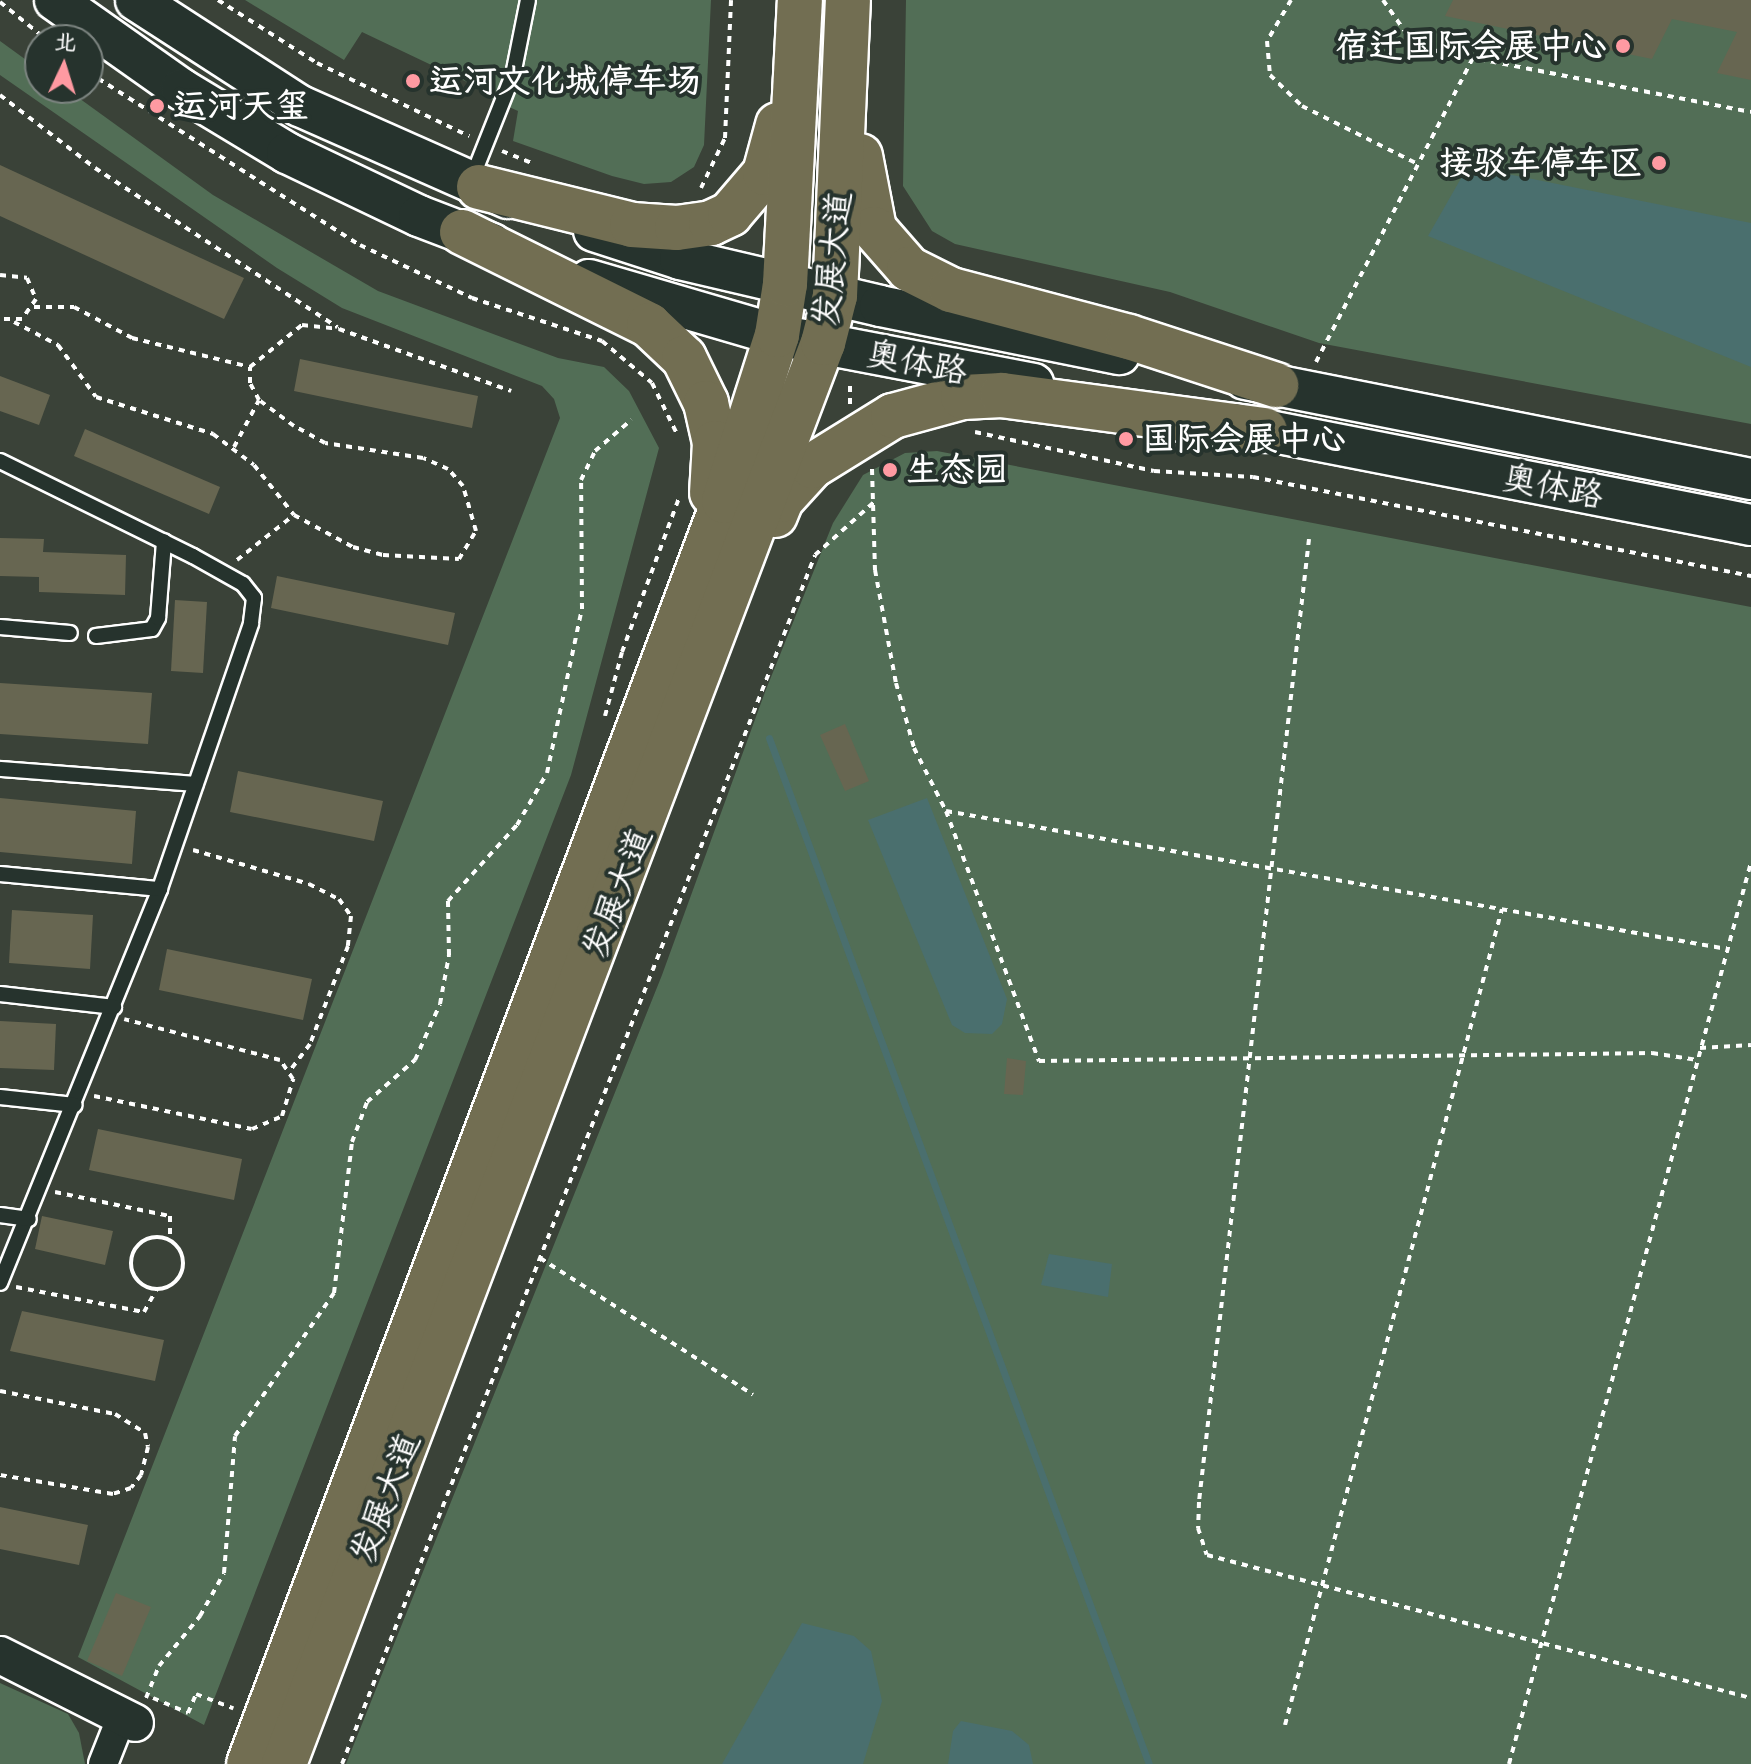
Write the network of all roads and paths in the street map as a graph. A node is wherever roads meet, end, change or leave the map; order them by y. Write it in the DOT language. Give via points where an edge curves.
graph roads {
  1 [pos="55,0"];
  2 [pos="136,0"];
  3 [pos="218,0"];
  4 [pos="528,0"];
  5 [pos="731,0"];
  6 [pos="798,0"];
  7 [pos="849,0"];
  8 [pos="1291,0"];
  9 [pos="1383,0"];
  10 [pos="0,2"];
  11 [pos="27,24"];
  12 [pos="1473,58"];
  13 [pos="104,82"];
  14 [pos="0,95"];
  15 [pos="1751,112"];
  16 [pos="486,144"];
  17 [pos="1418,164"];
  18 [pos="541,168"];
  19 [pos="474,184"];
  20 [pos="696,193"];
  21 [pos="462,232"];
  22 [pos="0,275"];
  23 [pos="785,284"];
  24 [pos="835,296"];
  25 [pos="34,307"];
  26 [pos="0,319"];
  27 [pos="14,322"];
  28 [pos="339,329"];
  29 [pos="777,335"];
  30 [pos="823,343"];
  31 [pos="1315,366"];
  32 [pos="250,367"];
  33 [pos="1328,369"];
  34 [pos="1288,373"];
  35 [pos="511,391"];
  36 [pos="836,398"];
  37 [pos="259,400"];
  38 [pos="893,416"];
  39 [pos="631,420"];
  40 [pos="1265,430"];
  41 [pos="970,431"];
  42 [pos="678,438"];
  43 [pos="857,438"];
  44 [pos="234,448"];
  45 [pos="0,461"];
  46 [pos="1751,479"];
  47 [pos="682,487"];
  48 [pos="874,502"];
  49 [pos="294,515"];
  50 [pos="1751,525"];
  51 [pos="1309,539"];
  52 [pos="164,541"];
  53 [pos="226,574"];
  54 [pos="1751,576"];
  55 [pos="0,627"];
  56 [pos="70,633"];
  57 [pos="96,636"];
  58 [pos="602,727"];
  59 [pos="0,769"];
  60 [pos="641,778"];
  61 [pos="195,784"];
  62 [pos="946,811"];
  63 [pos="175,845"];
  64 [pos="1751,862"];
  65 [pos="1269,868"];
  66 [pos="0,874"];
  67 [pos="160,889"];
  68 [pos="1502,909"];
  69 [pos="1727,949"];
  70 [pos="0,994"];
  71 [pos="112,1011"];
  72 [pos="1751,1045"];
  73 [pos="1700,1048"];
  74 [pos="1463,1056"];
  75 [pos="1246,1059"];
  76 [pos="1697,1060"];
  77 [pos="291,1069"];
  78 [pos="0,1097"];
  79 [pos="77,1099"];
  80 [pos="41,1189"];
  81 [pos="0,1215"];
  82 [pos="29,1219"];
  83 [pos="170,1240"];
  84 [pos="540,1258"];
  85 [pos="0,1284"];
  86 [pos="157,1289"];
  87 [pos="0,1391"];
  88 [pos="753,1395"];
  89 [pos="0,1475"];
  90 [pos="1322,1585"];
  91 [pos="1540,1642"];
  92 [pos="0,1655"];
  93 [pos="1751,1698"];
  94 [pos="238,1703"];
  95 [pos="235,1709"];
  96 [pos="135,1712"];
  97 [pos="231,1722"];
  98 [pos="1285,1725"];
  99 [pos="103,1764"];
  100 [pos="249,1764"];
  101 [pos="284,1764"];
  102 [pos="342,1764"];
  103 [pos="1509,1764"];
  1 -- 21 [label="main road, 奥体路" via="181,89 287,153"];
  2 -- 19 [label="main road, 奥体路" via="300,106"];
  3 -- 16 [label="path" via="317,63"];
  4 -- 16 [label="lane" via="520,54"];
  5 -- 20 [label="path" via="725,138 708,183"];
  6 -- 19 [label="main road" via="777,135 765,173 730,214 677,228 632,225"];
  6 -- 23 [label="main road, 发展大道"];
  7 -- 24 [label="main road, 发展大道"];
  7 -- 34 [label="main road" via="863,191 874,229 909,269 951,290"];
  8 -- 17 [label="path" via="1267,41 1270,75 1302,106"];
  9 -- 12 [label="path" via="1404,30 1432,50"];
  10 -- 11 [label="path"];
  12 -- 15 [label="path"];
  12 -- 17 [label="path"];
  13 -- 42 [label="path" via="360,245 472,298 602,341 652,383"];
  14 -- 28 [label="path" via="95,168"];
  16 -- 18 [label="path"];
  16 -- 19 [label="lane"];
  17 -- 31 [label="path"];
  19 -- 23 [label="main road, 奥体路" via="680,259"];
  21 -- 29 [label="main road, 奥体路" via="614,289"];
  21 -- 60 [label="main road" via="649,325 684,358 706,403 715,443 714,488"];
  22 -- 25 [label="path" via="27,278 35,291"];
  23 -- 24 [label="main road, 奥体路"];
  23 -- 29 [label="main road, 发展大道"];
  24 -- 30 [label="main road, 发展大道"];
  24 -- 34 [label="main road, 奥体路"];
  25 -- 27 [label="path"];
  25 -- 32 [label="path" via="74,307 132,338"];
  26 -- 27 [label="path"];
  27 -- 44 [label="path" via="58,345 96,397 177,421"];
  28 -- 32 [label="path" via="302,325"];
  28 -- 35 [label="path"];
  29 -- 30 [label="main road, 奥体路"];
  29 -- 60 [label="main road, 发展大道"];
  30 -- 40 [label="main road, 奥体路"];
  30 -- 60 [label="main road, 发展大道"];
  31 -- 33 [label="path"];
  31 -- 34 [label="path"];
  32 -- 37 [label="path" via="250,383"];
  34 -- 46 [label="main road, 奥体路"];
  36 -- 38 [label="path"];
  37 -- 44 [label="path"];
  37 -- 49 [label="path" via="325,443 423,458 448,469 463,486 476,531 459,559 423,560 353,547"];
  38 -- 40 [label="main road" via="963,397 1002,395"];
  38 -- 43 [label="main road"];
  39 -- 96 [label="path" via="595,451 581,480 582,609 547,773 517,825 448,901 449,955 440,1004 415,1060 367,1102 352,1142 334,1293 235,1436 224,1573 200,1616 159,1666"];
  40 -- 50 [label="main road, 奥体路"];
  41 -- 54 [label="path" via="1154,471 1253,477"];
  43 -- 48 [label="path" via="871,463"];
  43 -- 60 [label="main road" via="812,466 781,500"];
  44 -- 49 [label="path"];
  45 -- 52 [label="lane"];
  47 -- 58 [label="path" via="622,652"];
  48 -- 62 [label="path" via="875,570 896,683 914,748"];
  48 -- 84 [label="path" via="815,555"];
  49 -- 53 [label="path" via="249,546"];
  51 -- 65 [label="path"];
  52 -- 53 [label="lane"];
  52 -- 57 [label="lane" via="158,618 152,629"];
  53 -- 61 [label="lane" via="254,598 251,624"];
  55 -- 56 [label="lane"];
  59 -- 61 [label="lane"];
  60 -- 100 [label="main road, 发展大道"];
  60 -- 101 [label="main road, 发展大道"];
  61 -- 63 [label="lane"];
  62 -- 65 [label="path"];
  62 -- 75 [label="path" via="1039,1061"];
  63 -- 67 [label="lane"];
  63 -- 77 [label="path" via="309,884 339,899 351,916 348,946 310,1044"];
  64 -- 69 [label="path"];
  65 -- 68 [label="path"];
  65 -- 75 [label="path"];
  66 -- 67 [label="lane"];
  67 -- 71 [label="lane"];
  68 -- 69 [label="path"];
  68 -- 74 [label="path"];
  69 -- 73 [label="path"];
  70 -- 71 [label="lane"];
  71 -- 77 [label="path" via="280,1060"];
  71 -- 79 [label="lane"];
  72 -- 73 [label="path"];
  73 -- 76 [label="path"];
  74 -- 75 [label="path"];
  74 -- 76 [label="path" via="1652,1053"];
  74 -- 90 [label="path"];
  75 -- 90 [label="path" via="1198,1528 1207,1555"];
  76 -- 91 [label="path"];
  77 -- 79 [label="path" via="292,1090 282,1116 252,1129"];
  78 -- 79 [label="lane"];
  79 -- 80 [label="lane"];
  80 -- 82 [label="lane"];
  80 -- 83 [label="path" via="170,1216"];
  81 -- 82 [label="lane"];
  82 -- 85 [label="lane"];
  83 -- 86 [label="path" via="182,1253 183,1270 173,1284"];
  83 -- 86 [label="path" via="145,1240 131,1260 135,1276"];
  84 -- 88 [label="path"];
  84 -- 102 [label="path"];
  85 -- 86 [label="path" via="144,1312"];
  87 -- 89 [label="path" via="115,1414 145,1433 148,1447 141,1475 131,1488 113,1494"];
  90 -- 91 [label="path"];
  90 -- 98 [label="path"];
  91 -- 93 [label="path"];
  91 -- 103 [label="path"];
  92 -- 96 [label="street"];
  94 -- 95 [label="path"];
  95 -- 96 [label="path" via="196,1694 188,1713"];
  95 -- 97 [label="path"];
  96 -- 99 [label="street"];
}
